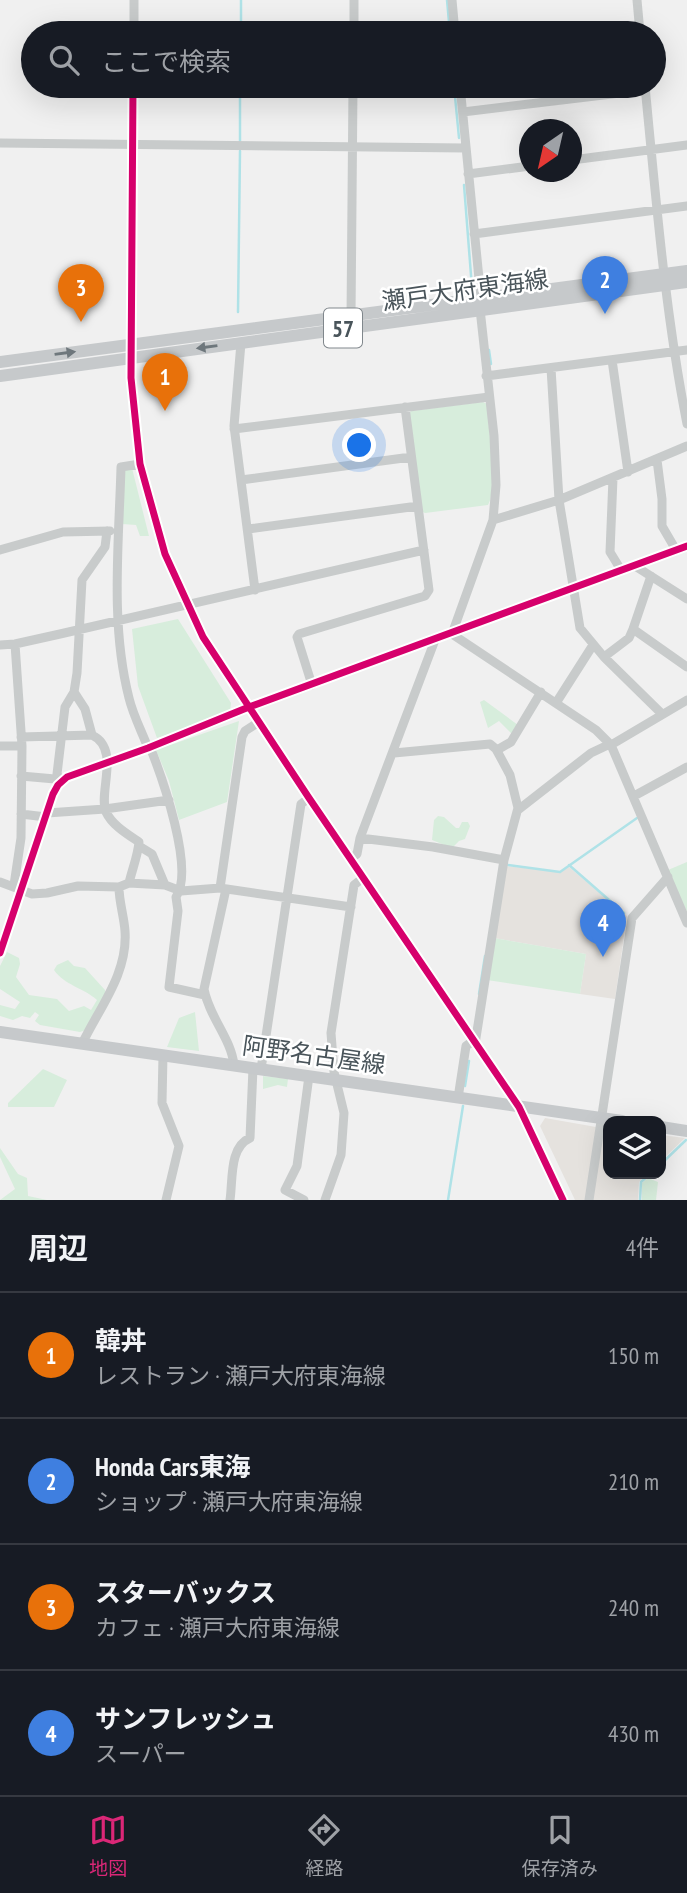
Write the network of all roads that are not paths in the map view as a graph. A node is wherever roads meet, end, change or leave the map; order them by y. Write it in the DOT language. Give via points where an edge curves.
graph roads {
  1 [pos="134,0"];
  2 [pos="354,0"];
  3 [pos="452,0"];
  4 [pos="637,0"];
  5 [pos="134,21"];
  6 [pos="354,21"];
  7 [pos="454,21"];
  8 [pos="639,21"];
  9 [pos="133,98"];
  10 [pos="353,98"];
  11 [pos="461,98"];
  12 [pos="569,98"];
  13 [pos="646,98"];
  14 [pos="463,112"];
  15 [pos="0,144"];
  16 [pos="133,144"];
  17 [pos="687,145"];
  18 [pos="352,147"];
  19 [pos="465,148"];
  20 [pos="651,149"];
  21 [pos="582,159"];
  22 [pos="519,167"];
  23 [pos="468,174"];
  24 [pos="687,206"];
  25 [pos="656,210"];
  26 [pos="474,234"];
  27 [pos="687,271"];
  28 [pos="664,280"];
  29 [pos="687,282"];
  30 [pos="480,304"];
  31 [pos="351,317"];
  32 [pos="241,343"];
  33 [pos="687,350"];
  34 [pos="131,351"];
  35 [pos="673,352"];
  36 [pos="612,360"];
  37 [pos="0,362"];
  38 [pos="551,368"];
  39 [pos="0,376"];
  40 [pos="486,376"];
  41 [pos="489,397"];
  42 [pos="405,407"];
  43 [pos="687,424"];
  44 [pos="234,429"];
  45 [pos="687,446"];
  46 [pos="411,457"];
  47 [pos="657,460"];
  48 [pos="140,464"];
  49 [pos="628,472"];
  50 [pos="613,478"];
  51 [pos="241,480"];
  52 [pos="559,500"];
  53 [pos="418,506"];
  54 [pos="492,520"];
  55 [pos="248,529"];
  56 [pos="107,531"];
  57 [pos="119,531"];
  58 [pos="687,546"];
  59 [pos="0,550"];
  60 [pos="424,550"];
  61 [pos="676,550"];
  62 [pos="635,566"];
  63 [pos="621,570"];
  64 [pos="651,576"];
  65 [pos="573,588"];
  66 [pos="255,590"];
  67 [pos="687,599"];
  68 [pos="187,604"];
  69 [pos="120,620"];
  70 [pos="80,629"];
  71 [pos="633,629"];
  72 [pos="452,634"];
  73 [pos="435,640"];
  74 [pos="15,644"];
  75 [pos="0,645"];
  76 [pos="593,645"];
  77 [pos="604,657"];
  78 [pos="687,667"];
  79 [pos="312,685"];
  80 [pos="74,692"];
  81 [pos="541,692"];
  82 [pos="687,700"];
  83 [pos="556,702"];
  84 [pos="249,707"];
  85 [pos="662,714"];
  86 [pos="259,722"];
  87 [pos="62,735"];
  88 [pos="92,735"];
  89 [pos="21,742"];
  90 [pos="610,745"];
  91 [pos="0,746"];
  92 [pos="149,748"];
  93 [pos="497,750"];
  94 [pos="394,753"];
  95 [pos="107,762"];
  96 [pos="687,767"];
  97 [pos="21,776"];
  98 [pos="61,781"];
  99 [pos="634,796"];
  100 [pos="309,798"];
  101 [pos="169,800"];
  102 [pos="105,809"];
  103 [pos="518,810"];
  104 [pos="21,814"];
  105 [pos="47,815"];
  106 [pos="360,838"];
  107 [pos="139,846"];
  108 [pos="350,859"];
  109 [pos="504,860"];
  110 [pos="667,877"];
  111 [pos="363,878"];
  112 [pos="0,881"];
  113 [pos="129,883"];
  114 [pos="165,885"];
  115 [pos="17,887"];
  116 [pos="119,887"];
  117 [pos="223,888"];
  118 [pos="181,891"];
  119 [pos="287,898"];
  120 [pos="351,907"];
  121 [pos="687,923"];
  122 [pos="0,953"];
  123 [pos="205,995"];
  124 [pos="0,1032"];
  125 [pos="474,1042"];
  126 [pos="82,1044"];
  127 [pos="163,1055"];
  128 [pos="234,1065"];
  129 [pos="257,1069"];
  130 [pos="309,1076"];
  131 [pos="336,1080"];
  132 [pos="458,1098"];
  133 [pos="519,1107"];
  134 [pos="601,1118"];
  135 [pos="666,1128"];
  136 [pos="687,1131"];
  137 [pos="166,1200"];
  138 [pos="229,1200"];
  139 [pos="304,1200"];
  140 [pos="325,1200"];
  141 [pos="563,1200"];
  142 [pos="589,1200"];
  1 -- 5 [label="street"];
  2 -- 6 [label="street"];
  3 -- 7 [label="street"];
  4 -- 8 [label="street"];
  9 -- 16 [label="street"];
  10 -- 18 [label="street"];
  11 -- 14 [label="street"];
  12 -- 14 [label="street"];
  13 -- 20 [label="street"];
  14 -- 19 [label="street"];
  15 -- 16 [label="street"];
  16 -- 18 [label="street"];
  16 -- 34 [label="street"];
  17 -- 20 [label="street"];
  18 -- 19 [label="street"];
  18 -- 31 [label="street"];
  19 -- 23 [label="street"];
  20 -- 21 [label="street"];
  20 -- 25 [label="street"];
  22 -- 23 [label="street"];
  23 -- 26 [label="street"];
  24 -- 25 [label="street"];
  25 -- 26 [label="street"];
  25 -- 28 [label="street"];
  26 -- 30 [label="street"];
  27 -- 28 [label="main road, 瀬戸大府東海線 / 57"];
  28 -- 29 [label="main road, 瀬戸大府東海線 / 57"];
  28 -- 30 [label="main road, 瀬戸大府東海線 / 57"];
  28 -- 35 [label="street"];
  30 -- 31 [label="main road, 瀬戸大府東海線 / 57"];
  30 -- 32 [label="main road, 瀬戸大府東海線 / 57"];
  30 -- 40 [label="street"];
  31 -- 34 [label="main road, 瀬戸大府東海線 / 57"];
  32 -- 34 [label="main road, 瀬戸大府東海線 / 57, one-way"];
  32 -- 44 [label="street"];
  33 -- 35 [label="street"];
  37 -- 34 [label="main road, 瀬戸大府東海線 / 57, one-way"];
  34 -- 39 [label="main road, 瀬戸大府東海線 / 57"];
  34 -- 48 [label="street"];
  35 -- 36 [label="street"];
  35 -- 43 [label="street"];
  36 -- 38 [label="street"];
  36 -- 49 [label="street"];
  38 -- 40 [label="street"];
  38 -- 52 [label="street"];
  40 -- 41 [label="street"];
  41 -- 42 [label="street"];
  41 -- 54 [label="street" via="496,485"];
  42 -- 44 [label="street"];
  42 -- 46 [label="street"];
  44 -- 51 [label="street"];
  45 -- 47 [label="street"];
  46 -- 51 [label="street"];
  46 -- 53 [label="street"];
  47 -- 49 [label="street"];
  47 -- 61 [label="street" via="662,526"];
  48 -- 57 [label="street" via="121,467"];
  48 -- 68 [label="street" via="165,554"];
  49 -- 50 [label="street"];
  50 -- 52 [label="street"];
  50 -- 63 [label="street" via="610,552"];
  51 -- 55 [label="street"];
  52 -- 54 [label="street"];
  52 -- 65 [label="street"];
  53 -- 55 [label="street"];
  53 -- 60 [label="street"];
  54 -- 72 [label="street"];
  55 -- 66 [label="street"];
  56 -- 57 [label="street"];
  56 -- 59 [label="street" via="63,532"];
  56 -- 70 [label="street" via="105,547 82,580"];
  57 -- 69 [label="street"];
  58 -- 61 [label="street"];
  60 -- 66 [label="street"];
  60 -- 79 [label="street" via="429,590 425,596 299,634"];
  61 -- 62 [label="street"];
  62 -- 63 [label="street"];
  62 -- 64 [label="street"];
  63 -- 65 [label="street"];
  64 -- 67 [label="street"];
  64 -- 71 [label="street"];
  65 -- 72 [label="street"];
  65 -- 76 [label="street" via="580,628"];
  66 -- 68 [label="street"];
  68 -- 69 [label="street"];
  68 -- 84 [label="street"];
  69 -- 70 [label="street"];
  69 -- 92 [label="street" via="121,663"];
  70 -- 74 [label="street"];
  70 -- 80 [label="street"];
  71 -- 77 [label="street" via="629,638"];
  71 -- 78 [label="street"];
  72 -- 73 [label="street"];
  72 -- 81 [label="street"];
  73 -- 79 [label="street"];
  73 -- 94 [label="street"];
  74 -- 75 [label="street"];
  74 -- 89 [label="street"];
  76 -- 77 [label="street"];
  76 -- 83 [label="street"];
  77 -- 85 [label="street"];
  79 -- 84 [label="street"];
  80 -- 87 [label="street" via="65,707"];
  80 -- 88 [label="street" via="86,709"];
  81 -- 83 [label="street"];
  81 -- 93 [label="street" via="511,742"];
  82 -- 85 [label="street"];
  83 -- 90 [label="street"];
  84 -- 86 [label="street"];
  84 -- 92 [label="street"];
  85 -- 90 [label="street"];
  86 -- 100 [label="street"];
  86 -- 117 [label="street" via="242,737"];
  87 -- 88 [label="street"];
  87 -- 89 [label="street"];
  87 -- 98 [label="street" via="57,774"];
  88 -- 95 [label="street" via="104,744"];
  89 -- 91 [label="street"];
  89 -- 97 [label="street"];
  90 -- 99 [label="street"];
  90 -- 103 [label="street" via="591,753"];
  92 -- 95 [label="street"];
  92 -- 101 [label="street"];
  93 -- 94 [label="street" via="490,744"];
  93 -- 103 [label="street" via="510,775"];
  94 -- 106 [label="street"];
  95 -- 98 [label="street"];
  95 -- 102 [label="street"];
  96 -- 99 [label="street"];
  97 -- 98 [label="street"];
  97 -- 104 [label="street"];
  98 -- 105 [label="street"];
  99 -- 110 [label="street"];
  100 -- 108 [label="street"];
  100 -- 119 [label="street" via="301,804"];
  101 -- 102 [label="street"];
  101 -- 118 [label="street" via="181,858"];
  102 -- 105 [label="street"];
  102 -- 107 [label="street"];
  103 -- 109 [label="street"];
  104 -- 105 [label="street"];
  104 -- 115 [label="street"];
  105 -- 115 [label="street"];
  106 -- 108 [label="street" via="357,854"];
  106 -- 109 [label="street"];
  107 -- 113 [label="street"];
  107 -- 114 [label="street" via="152,854"];
  108 -- 111 [label="street"];
  109 -- 125 [label="street"];
  110 -- 121 [label="street"];
  110 -- 134 [label="street" via="632,918"];
  111 -- 120 [label="street" via="354,885"];
  111 -- 125 [label="street"];
  112 -- 115 [label="street"];
  113 -- 114 [label="street"];
  113 -- 116 [label="street"];
  114 -- 118 [label="street"];
  115 -- 116 [label="street" via="32,894 78,886"];
  115 -- 122 [label="street"];
  116 -- 126 [label="street" via="125,932 120,968"];
  117 -- 118 [label="street"];
  117 -- 119 [label="street"];
  117 -- 123 [label="street"];
  118 -- 123 [label="street" via="176,897 169,987"];
  119 -- 120 [label="street"];
  119 -- 129 [label="street"];
  120 -- 131 [label="street" via="331,1033"];
  123 -- 128 [label="street"];
  124 -- 126 [label="main road, 阿野名古屋線"];
  125 -- 132 [label="street" via="466,1046"];
  125 -- 133 [label="street"];
  126 -- 127 [label="main road, 阿野名古屋線"];
  127 -- 128 [label="main road, 阿野名古屋線"];
  127 -- 137 [label="street" via="162,1103 179,1146"];
  128 -- 129 [label="main road, 阿野名古屋線"];
  129 -- 130 [label="main road, 阿野名古屋線"];
  129 -- 138 [label="street" via="250,1138 235,1152"];
  130 -- 131 [label="main road, 阿野名古屋線"];
  130 -- 139 [label="street" via="297,1166 285,1190"];
  131 -- 132 [label="main road, 阿野名古屋線"];
  131 -- 140 [label="street" via="344,1113 341,1155"];
  132 -- 133 [label="main road, 阿野名古屋線"];
  133 -- 134 [label="main road, 阿野名古屋線"];
  133 -- 141 [label="street"];
  134 -- 142 [label="street"];
  135 -- 136 [label="main road"];
}
